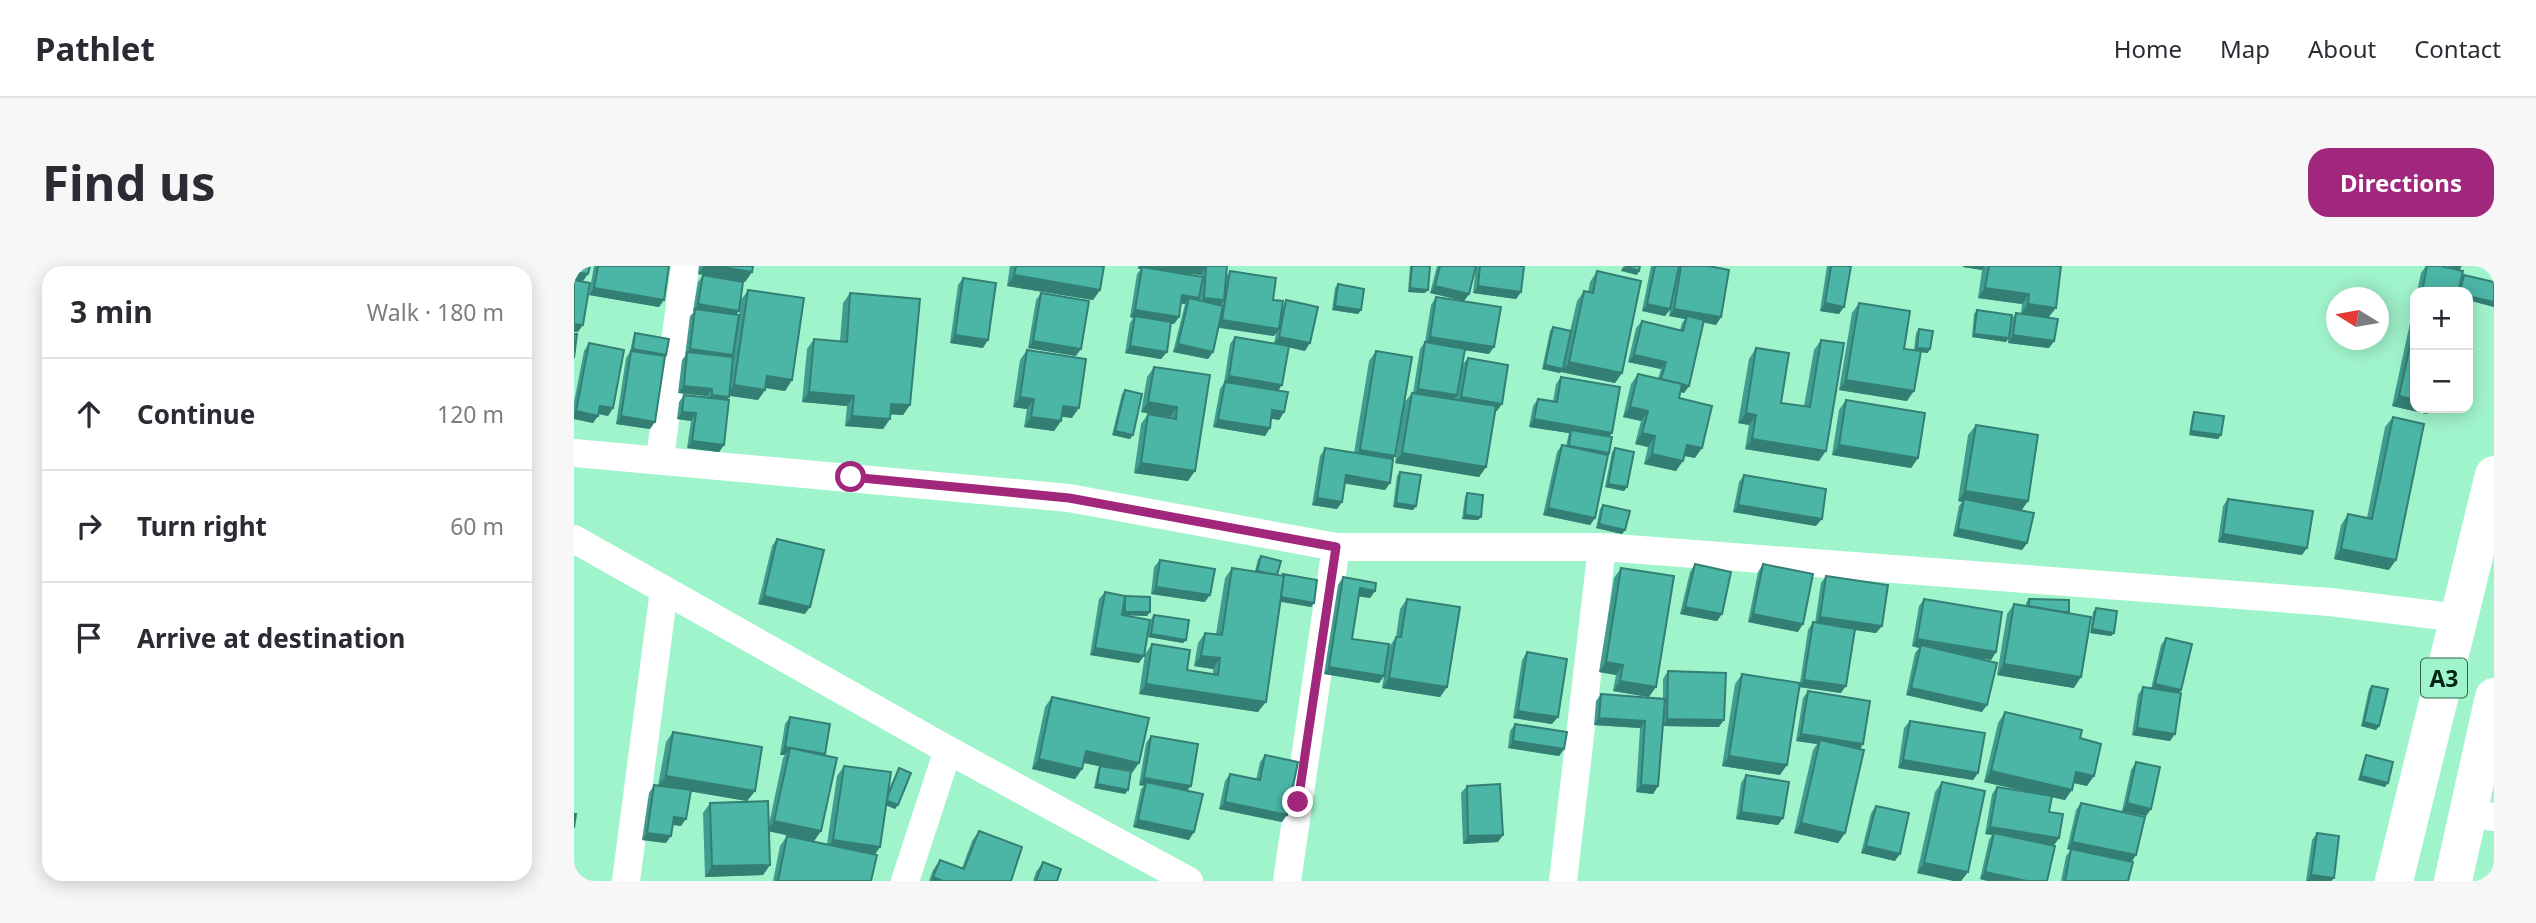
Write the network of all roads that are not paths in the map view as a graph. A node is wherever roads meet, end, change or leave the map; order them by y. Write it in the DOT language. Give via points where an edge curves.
graph roads {
  1 [pos="685,266"];
  2 [pos="574,453"];
  3 [pos="660,459"];
  4 [pos="2494,475"];
  5 [pos="574,539"];
  6 [pos="1336,547"];
  7 [pos="1602,547"];
  8 [pos="664,590"];
  9 [pos="2459,618"];
  10 [pos="2494,697"];
  11 [pos="948,750"];
  12 [pos="2482,815"];
  13 [pos="626,881"];
  14 [pos="905,881"];
  15 [pos="1189,881"];
  16 [pos="1287,881"];
  17 [pos="1563,881"];
  18 [pos="2394,881"];
  19 [pos="2453,881"];
  1 -- 3 [label="street"];
  2 -- 3 [label="street"];
  3 -- 6 [label="street" via="1069,498"];
  4 -- 9 [label="highway, A3"];
  5 -- 8 [label="street"];
  6 -- 7 [label="street"];
  6 -- 16 [label="street"];
  7 -- 9 [label="street" via="2330,602"];
  7 -- 17 [label="street"];
  8 -- 11 [label="street"];
  8 -- 13 [label="street"];
  9 -- 18 [label="highway, A3"];
  10 -- 12 [label="highway, A3"];
  11 -- 14 [label="street"];
  11 -- 15 [label="street"];
  12 -- 19 [label="highway, A3"];
}
